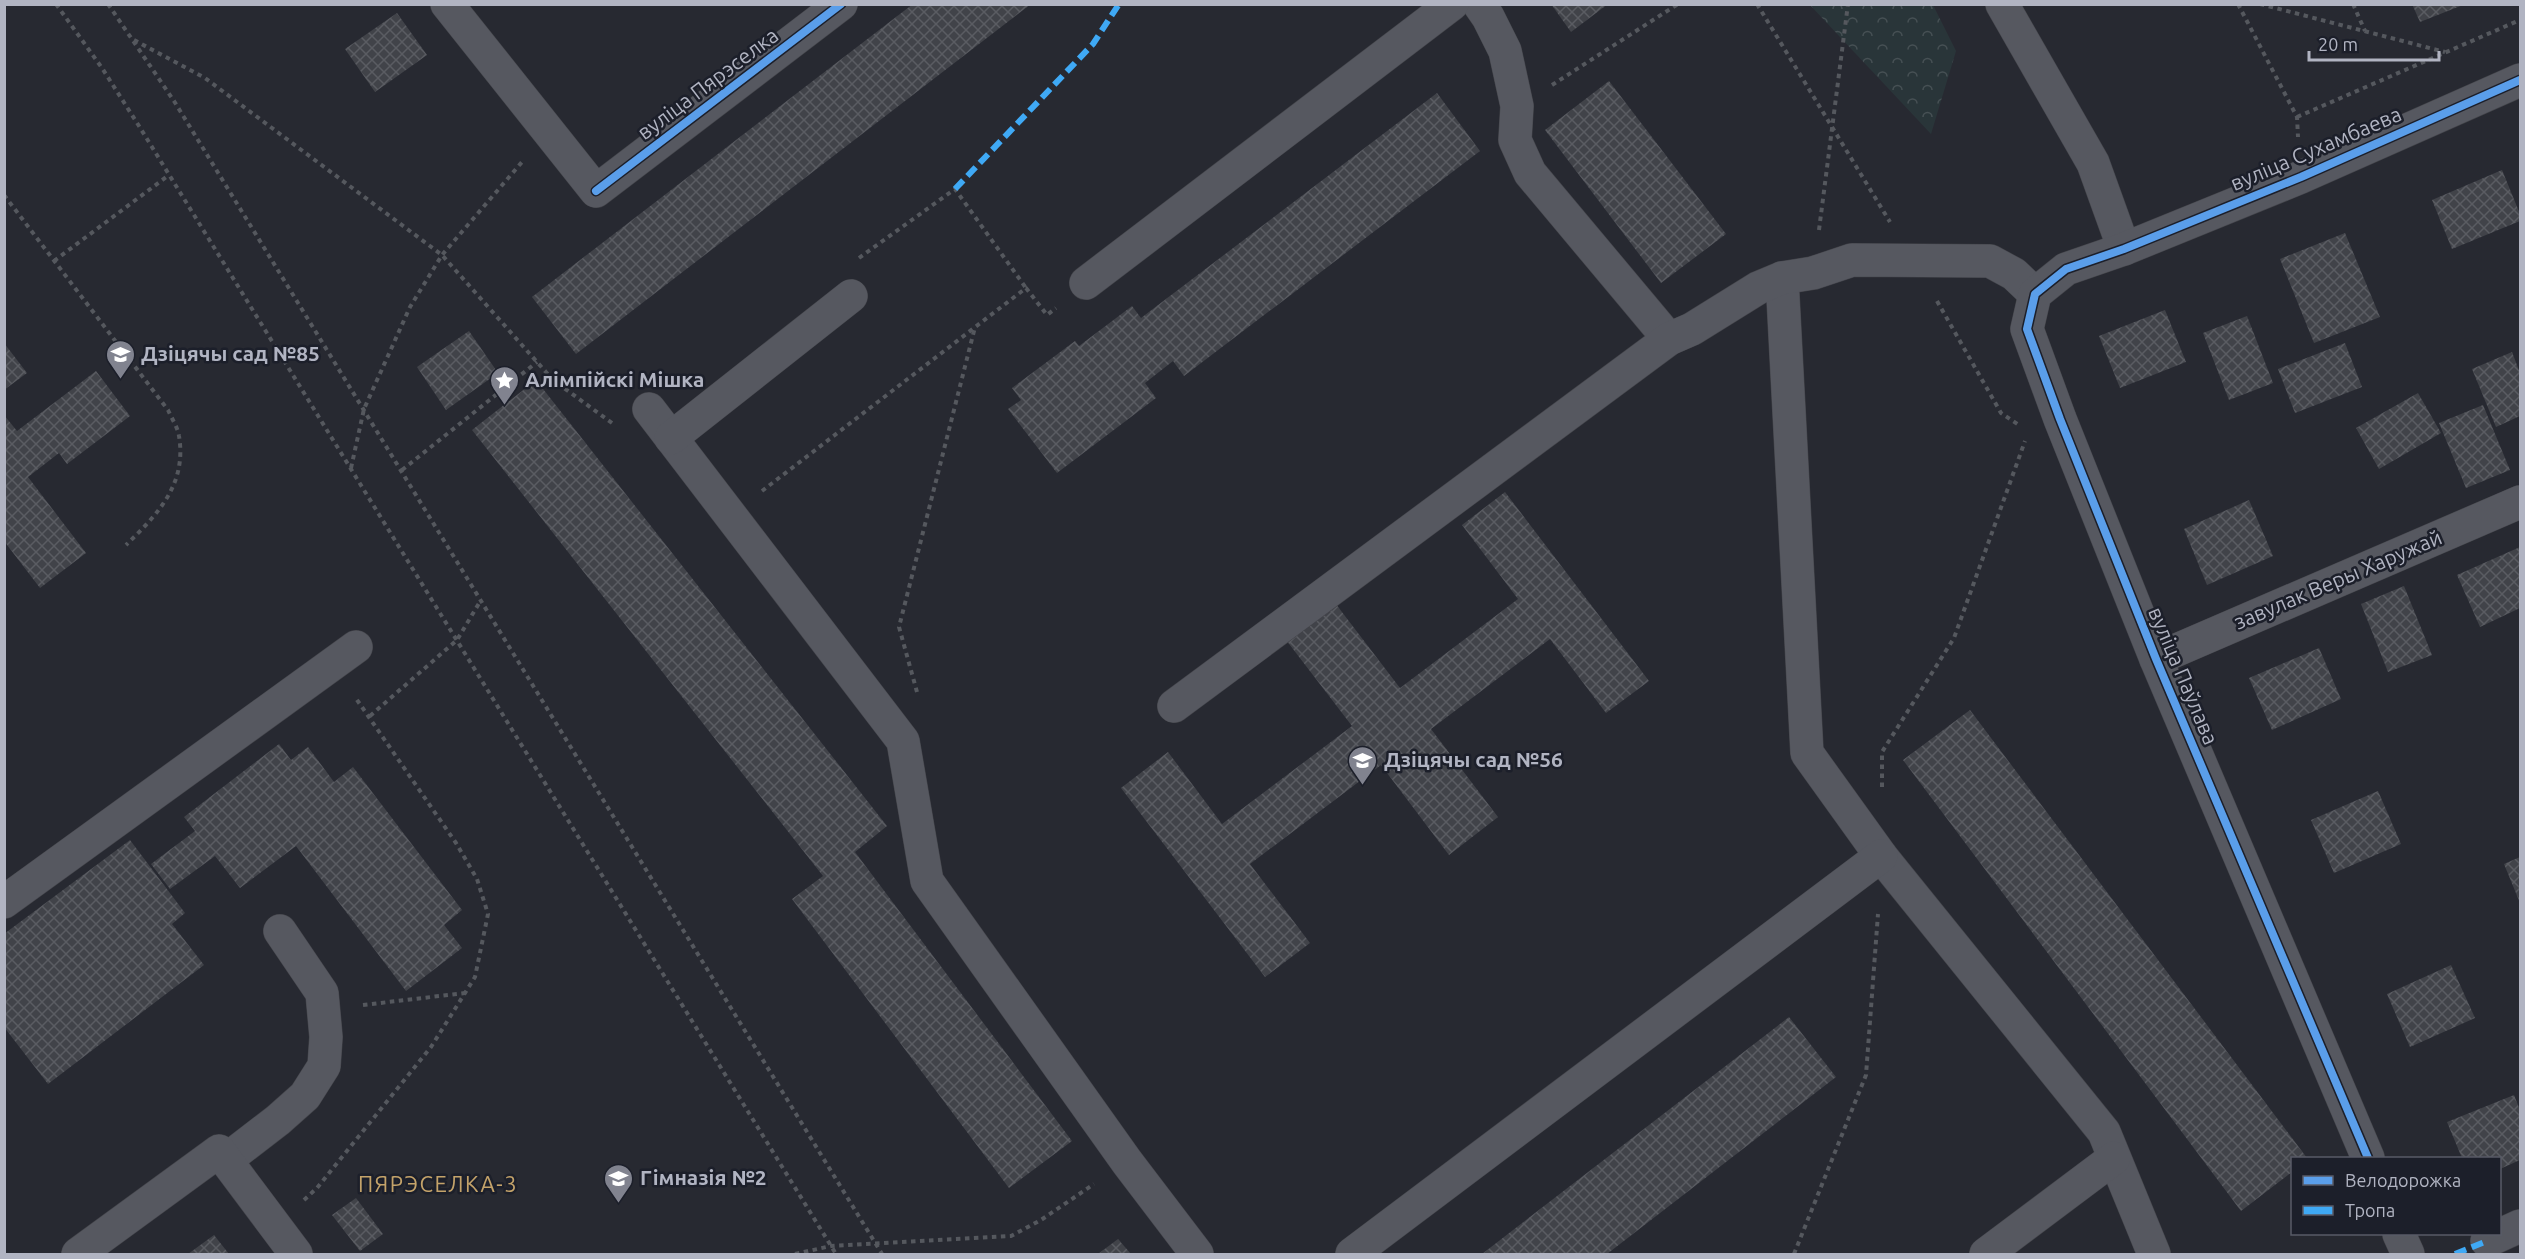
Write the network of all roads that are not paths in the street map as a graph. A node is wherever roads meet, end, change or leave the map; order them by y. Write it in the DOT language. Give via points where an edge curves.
graph roads {
  1 [pos="447,4"];
  2 [pos="842,4"];
  3 [pos="1452,4"];
  4 [pos="1479,4"];
  5 [pos="2002,4"];
  6 [pos="2520,80"];
  7 [pos="2124,249"];
  8 [pos="1798,276"];
  9 [pos="1086,283"];
  10 [pos="2035,294"];
  11 [pos="851,296"];
  12 [pos="1669,339"];
  13 [pos="649,409"];
  14 [pos="671,438"];
  15 [pos="2520,502"];
  16 [pos="356,647"];
  17 [pos="2156,658"];
  18 [pos="1174,706"];
  19 [pos="1881,856"];
  20 [pos="4,902"];
  21 [pos="280,931"];
  22 [pos="2368,1157"];
  23 [pos="2114,1158"];
  24 [pos="226,1160"];
  25 [pos="2520,1226"];
  26 [pos="2400,1235"];
  27 [pos="2500,1235"];
  28 [pos="2501,1235"];
  29 [pos="2487,1241"];
  30 [pos="78,1254"];
  31 [pos="296,1254"];
  32 [pos="1197,1254"];
  33 [pos="1352,1254"];
  34 [pos="1986,1254"];
  35 [pos="2154,1254"];
  36 [pos="2408,1254"];
  1 -- 2 [label="street, вуліца Пярэселка" via="597,191"];
  3 -- 9 [label="street"];
  4 -- 12 [label="street" via="1505,51 1517,106 1515,140 1530,173"];
  5 -- 7 [label="street" via="2093,163"];
  6 -- 7 [label="street, вуліца Сухамбаева" via="2301,177"];
  7 -- 10 [label="street" via="2066,269"];
  8 -- 10 [label="street" via="1852,260 1990,261 2014,274"];
  8 -- 12 [label="street" via="1758,288"];
  8 -- 19 [label="street" via="1807,753"];
  10 -- 17 [label="street, вуліца Паўлава" via="2027,329"];
  11 -- 14 [label="street"];
  12 -- 18 [label="street"];
  13 -- 14 [label="street"];
  14 -- 32 [label="street" via="903,741 927,881"];
  15 -- 17 [label="street, завулак Веры Харужай"];
  16 -- 20 [label="street"];
  17 -- 22 [label="street, вуліца Паўлава"];
  19 -- 23 [label="street" via="2104,1132"];
  19 -- 33 [label="street"];
  21 -- 24 [label="street" via="322,993 324,1066 305,1096"];
  23 -- 34 [label="street"];
  23 -- 35 [label="street"];
  24 -- 30 [label="street" via="219,1150"];
  24 -- 31 [label="street"];
  25 -- 28 [label="street"];
  26 -- 36 [label="street"];
  27 -- 29 [label="street"];
}
